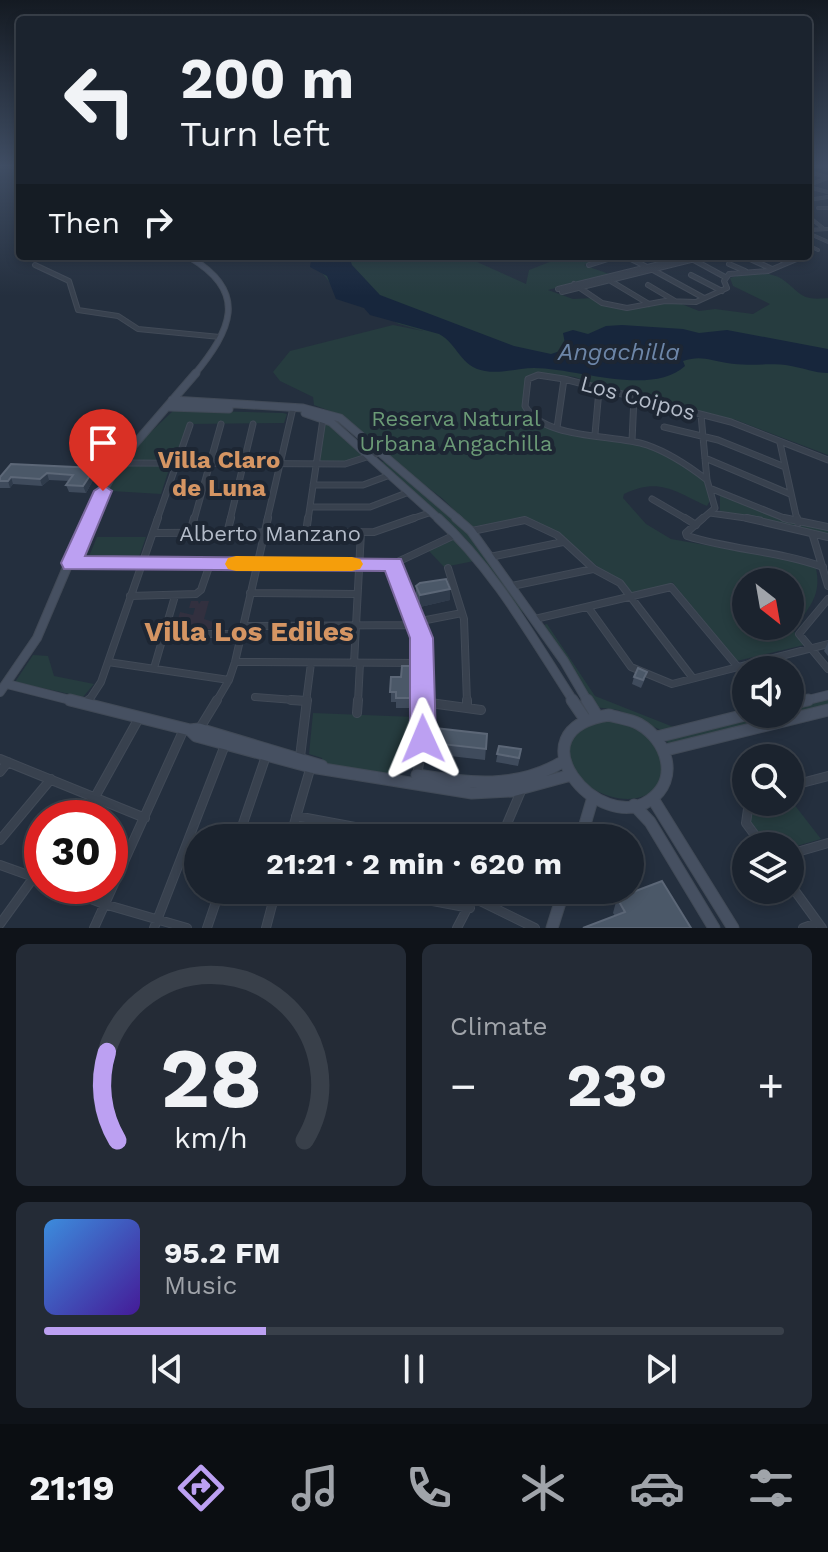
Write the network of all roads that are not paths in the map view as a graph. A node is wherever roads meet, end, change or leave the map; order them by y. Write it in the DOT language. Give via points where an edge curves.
graph roads {
  1 [pos="194,260"];
  2 [pos="603,260"];
  3 [pos="634,260"];
  4 [pos="678,260"];
  5 [pos="694,260"];
  6 [pos="753,260"];
  7 [pos="782,260"];
  8 [pos="795,260"];
  9 [pos="788,263"];
  10 [pos="729,264"];
  11 [pos="35,265"];
  12 [pos="589,265"];
  13 [pos="649,268"];
  14 [pos="772,270"];
  15 [pos="746,272"];
  16 [pos="691,275"];
  17 [pos="725,277"];
  18 [pos="609,280"];
  19 [pos="648,285"];
  20 [pos="577,286"];
  21 [pos="560,290"];
  22 [pos="723,291"];
  23 [pos="705,299"];
  24 [pos="675,301"];
  25 [pos="649,304"];
  26 [pos="220,337"];
  27 [pos="564,379"];
  28 [pos="599,390"];
  29 [pos="634,397"];
  30 [pos="170,404"];
  31 [pos="292,410"];
  32 [pos="701,415"];
  33 [pos="324,418"];
  34 [pos="221,424"];
  35 [pos="253,424"];
  36 [pos="190,425"];
  37 [pos="664,427"];
  38 [pos="557,428"];
  39 [pos="595,434"];
  40 [pos="702,436"];
  41 [pos="632,441"];
  42 [pos="780,442"];
  43 [pos="379,453"];
  44 [pos="370,457"];
  45 [pos="704,457"];
  46 [pos="828,460"];
  47 [pos="119,463"];
  48 [pos="176,463"];
  49 [pos="211,463"];
  50 [pos="244,463"];
  51 [pos="280,463"];
  52 [pos="315,464"];
  53 [pos="785,467"];
  54 [pos="390,475"];
  55 [pos="707,480"];
  56 [pos="313,485"];
  57 [pos="710,489"];
  58 [pos="409,492"];
  59 [pos="790,494"];
  60 [pos="652,499"];
  61 [pos="310,507"];
  62 [pos="432,512"];
  63 [pos="709,513"];
  64 [pos="798,523"];
  65 [pos="696,525"];
  66 [pos="828,527"];
  67 [pos="471,531"];
  68 [pos="361,532"];
  69 [pos="153,533"];
  70 [pos="190,533"];
  71 [pos="227,533"];
  72 [pos="267,533"];
  73 [pos="306,533"];
  74 [pos="456,535"];
  75 [pos="813,536"];
  76 [pos="828,537"];
  77 [pos="564,542"];
  78 [pos="490,557"];
  79 [pos="71,563"];
  80 [pos="142,563"];
  81 [pos="210,564"];
  82 [pos="256,564"];
  83 [pos="359,564"];
  84 [pos="393,564"];
  85 [pos="823,567"];
  86 [pos="448,568"];
  87 [pos="594,569"];
  88 [pos="512,586"];
  89 [pos="828,586"];
  90 [pos="249,593"];
  91 [pos="357,594"];
  92 [pos="130,596"];
  93 [pos="175,596"];
  94 [pos="631,597"];
  95 [pos="828,599"];
  96 [pos="588,607"];
  97 [pos="462,613"];
  98 [pos="535,619"];
  99 [pos="522,622"];
  100 [pos="417,623"];
  101 [pos="356,626"];
  102 [pos="242,630"];
  103 [pos="163,634"];
  104 [pos="828,644"];
  105 [pos="809,648"];
  106 [pos="777,656"];
  107 [pos="732,660"];
  108 [pos="108,662"];
  109 [pos="235,662"];
  110 [pos="311,663"];
  111 [pos="357,663"];
  112 [pos="422,663"];
  113 [pos="732,667"];
  114 [pos="154,668"];
  115 [pos="828,669"];
  116 [pos="692,677"];
  117 [pos="229,680"];
  118 [pos="4,688"];
  119 [pos="828,695"];
  120 [pos="255,697"];
  121 [pos="307,701"];
  122 [pos="804,701"];
  123 [pos="423,702"];
  124 [pos="86,704"];
  125 [pos="467,708"];
  126 [pos="481,710"];
  127 [pos="828,710"];
  128 [pos="357,713"];
  129 [pos="597,716"];
  130 [pos="140,717"];
  131 [pos="732,718"];
  132 [pos="585,719"];
  133 [pos="192,731"];
  134 [pos="657,737"];
  135 [pos="226,744"];
  136 [pos="666,750"];
  137 [pos="267,755"];
  138 [pos="4,760"];
  139 [pos="300,761"];
  140 [pos="564,761"];
  141 [pos="311,764"];
  142 [pos="0,772"];
  143 [pos="571,775"];
  144 [pos="828,776"];
  145 [pos="51,779"];
  146 [pos="416,780"];
  147 [pos="804,782"];
  148 [pos="522,783"];
  149 [pos="95,797"];
  150 [pos="593,797"];
  151 [pos="653,799"];
  152 [pos="93,800"];
  153 [pos="634,805"];
  154 [pos="296,816"];
  155 [pos="145,818"];
  156 [pos="243,824"];
  157 [pos="294,824"];
  158 [pos="339,824"];
  159 [pos="506,824"];
  160 [pos="585,824"];
  161 [pos="1,836"];
  162 [pos="828,843"];
  163 [pos="804,850"];
  164 [pos="128,854"];
  165 [pos="0,865"];
  166 [pos="24,873"];
  167 [pos="24,895"];
  168 [pos="804,903"];
  169 [pos="104,904"];
  170 [pos="215,904"];
  171 [pos="272,904"];
  172 [pos="449,904"];
  173 [pos="472,904"];
  174 [pos="493,904"];
  175 [pos="560,904"];
  176 [pos="470,908"];
  177 [pos="0,924"];
  178 [pos="156,924"];
  179 [pos="820,925"];
  180 [pos="94,928"];
  181 [pos="187,928"];
  182 [pos="207,928"];
  183 [pos="266,928"];
  184 [pos="457,928"];
  185 [pos="535,928"];
  186 [pos="552,928"];
  187 [pos="714,928"];
  188 [pos="733,928"];
  189 [pos="803,928"];
  1 -- 26 [label="main road" via="214,273 227,292 230,313"];
  2 -- 12 [label="street"];
  3 -- 13 [label="street"];
  4 -- 13 [label="street"];
  5 -- 17 [label="street"];
  6 -- 14 [label="street"];
  7 -- 9 [label="street"];
  8 -- 9 [label="street"];
  9 -- 14 [label="street"];
  10 -- 15 [label="street"];
  11 -- 26 [label="street" via="69,281 78,310 118,316 142,330"];
  13 -- 18 [label="street"];
  13 -- 20 [label="street"];
  13 -- 23 [label="street"];
  14 -- 15 [label="street"];
  15 -- 17 [label="street"];
  16 -- 22 [label="street"];
  17 -- 22 [label="street"];
  18 -- 20 [label="street"];
  18 -- 25 [label="street"];
  19 -- 24 [label="street"];
  20 -- 21 [label="street"];
  20 -- 25 [label="street" via="611,306"];
  22 -- 23 [label="street"];
  23 -- 24 [label="street"];
  24 -- 25 [label="street"];
  26 -- 30 [label="main road"];
  27 -- 28 [label="street, Los Coipos"];
  27 -- 38 [label="street"];
  27 -- 38 [label="street, Los Coipos" via="532,376 523,402 533,417"];
  28 -- 29 [label="street, Los Coipos"];
  28 -- 39 [label="street"];
  29 -- 32 [label="street, Los Coipos"];
  29 -- 41 [label="street"];
  30 -- 31 [label="main road"];
  30 -- 47 [label="main road"];
  31 -- 33 [label="main road"];
  31 -- 43 [label="main road" via="340,418"];
  31 -- 51 [label="street"];
  32 -- 40 [label="street"];
  32 -- 42 [label="street, Los Coipos"];
  33 -- 44 [label="main road"];
  33 -- 52 [label="street"];
  34 -- 49 [label="street"];
  35 -- 50 [label="street"];
  36 -- 48 [label="street"];
  37 -- 40 [label="street"];
  38 -- 39 [label="street, Los Coipos"];
  39 -- 41 [label="street, Los Coipos"];
  40 -- 45 [label="street"];
  40 -- 53 [label="street"];
  41 -- 55 [label="street, Los Coipos" via="677,458"];
  42 -- 46 [label="street, Los Coipos"];
  42 -- 53 [label="street"];
  43 -- 44 [label="street"];
  43 -- 67 [label="main road"];
  44 -- 52 [label="street"];
  44 -- 54 [label="main road"];
  45 -- 55 [label="street"];
  45 -- 59 [label="street"];
  47 -- 48 [label="street"];
  47 -- 79 [label="main road"];
  48 -- 49 [label="street"];
  48 -- 69 [label="street"];
  49 -- 50 [label="street"];
  49 -- 70 [label="street"];
  50 -- 51 [label="street"];
  50 -- 71 [label="street"];
  51 -- 52 [label="street"];
  51 -- 72 [label="street"];
  52 -- 56 [label="street"];
  53 -- 59 [label="street"];
  54 -- 56 [label="street" via="363,485"];
  54 -- 58 [label="main road"];
  55 -- 57 [label="street"];
  56 -- 61 [label="street"];
  57 -- 63 [label="street" via="716,501"];
  57 -- 64 [label="street"];
  58 -- 61 [label="street" via="370,507"];
  58 -- 62 [label="main road"];
  59 -- 64 [label="street"];
  60 -- 65 [label="street"];
  61 -- 73 [label="street"];
  62 -- 68 [label="street, Alberto Manzano" via="385,530"];
  62 -- 74 [label="main road"];
  63 -- 65 [label="street"];
  63 -- 75 [label="street"];
  64 -- 66 [label="street"];
  65 -- 85 [label="street" via="687,536 797,556"];
  67 -- 77 [label="street" via="525,520"];
  67 -- 78 [label="main road"];
  68 -- 73 [label="street, Alberto Manzano"];
  68 -- 83 [label="street"];
  69 -- 70 [label="street, Alberto Manzano"];
  69 -- 80 [label="street"];
  70 -- 71 [label="street, Alberto Manzano"];
  71 -- 72 [label="street, Alberto Manzano"];
  72 -- 73 [label="street, Alberto Manzano"];
  72 -- 82 [label="street"];
  74 -- 84 [label="street"];
  74 -- 99 [label="main road"];
  75 -- 76 [label="street"];
  75 -- 85 [label="street"];
  77 -- 78 [label="street"];
  77 -- 87 [label="street"];
  78 -- 88 [label="main road"];
  79 -- 80 [label="street"];
  79 -- 118 [label="main road" via="35,643"];
  80 -- 81 [label="street"];
  80 -- 92 [label="street"];
  81 -- 82 [label="street"];
  81 -- 93 [label="street" via="200,591"];
  82 -- 83 [label="street"];
  82 -- 90 [label="street"];
  83 -- 84 [label="street"];
  83 -- 91 [label="street"];
  84 -- 100 [label="street"];
  85 -- 89 [label="street"];
  86 -- 97 [label="street" via="458,586"];
  87 -- 88 [label="street"];
  87 -- 94 [label="street" via="620,583"];
  88 -- 98 [label="main road"];
  90 -- 91 [label="street"];
  90 -- 102 [label="street"];
  91 -- 101 [label="street"];
  92 -- 93 [label="street"];
  92 -- 108 [label="street"];
  93 -- 103 [label="street"];
  94 -- 96 [label="street"];
  94 -- 107 [label="street" via="671,587"];
  94 -- 116 [label="street"];
  95 -- 105 [label="street" via="799,631"];
  96 -- 98 [label="street"];
  96 -- 116 [label="street" via="631,667 672,684"];
  97 -- 100 [label="street"];
  97 -- 125 [label="street" via="468,643"];
  98 -- 99 [label="street"];
  98 -- 129 [label="main road"];
  99 -- 132 [label="main road"];
  100 -- 101 [label="street"];
  100 -- 112 [label="street"];
  101 -- 102 [label="street"];
  101 -- 111 [label="street"];
  102 -- 103 [label="street"];
  102 -- 109 [label="street"];
  103 -- 114 [label="street"];
  104 -- 105 [label="street"];
  105 -- 106 [label="street"];
  105 -- 115 [label="street"];
  108 -- 114 [label="street"];
  108 -- 124 [label="street"];
  109 -- 110 [label="street"];
  109 -- 117 [label="street"];
  110 -- 111 [label="street"];
  110 -- 121 [label="street"];
  111 -- 112 [label="street"];
  111 -- 128 [label="street"];
  112 -- 123 [label="street"];
  113 -- 116 [label="street"];
  114 -- 117 [label="street"];
  117 -- 133 [label="street"];
  118 -- 124 [label="main road"];
  119 -- 122 [label="main road"];
  120 -- 121 [label="street"];
  121 -- 139 [label="street"];
  123 -- 125 [label="street"];
  123 -- 146 [label="street"];
  124 -- 130 [label="main road"];
  125 -- 126 [label="street"];
  127 -- 136 [label="main road"];
  129 -- 132 [label="main road"];
  129 -- 134 [label="main road" via="635,721"];
  130 -- 133 [label="main road"];
  130 -- 149 [label="street"];
  131 -- 134 [label="main road"];
  132 -- 140 [label="main road" via="567,736"];
  133 -- 135 [label="main road"];
  133 -- 139 [label="main road"];
  133 -- 155 [label="street"];
  134 -- 136 [label="main road"];
  135 -- 137 [label="main road"];
  135 -- 178 [label="street"];
  136 -- 151 [label="main road" via="669,779"];
  137 -- 139 [label="main road"];
  137 -- 156 [label="street"];
  138 -- 142 [label="street"];
  138 -- 145 [label="street"];
  139 -- 141 [label="main road"];
  140 -- 143 [label="main road"];
  140 -- 148 [label="main road"];
  141 -- 146 [label="main road"];
  141 -- 154 [label="street"];
  143 -- 148 [label="main road"];
  143 -- 150 [label="main road"];
  144 -- 147 [label="street"];
  145 -- 149 [label="street"];
  145 -- 161 [label="street"];
  146 -- 148 [label="main road" via="482,794"];
  148 -- 159 [label="street"];
  149 -- 152 [label="street"];
  149 -- 155 [label="street"];
  150 -- 153 [label="main road" via="613,805"];
  150 -- 160 [label="main road"];
  151 -- 153 [label="main road"];
  151 -- 188 [label="main road"];
  153 -- 187 [label="main road" via="650,822"];
  154 -- 157 [label="street"];
  154 -- 158 [label="street"];
  155 -- 164 [label="street"];
  162 -- 163 [label="street"];
  165 -- 166 [label="street"];
  167 -- 177 [label="street"];
  168 -- 179 [label="street"];
  169 -- 178 [label="street"];
  169 -- 180 [label="street"];
  170 -- 182 [label="street"];
  171 -- 183 [label="street"];
  172 -- 176 [label="street"];
  173 -- 176 [label="street"];
  174 -- 185 [label="street"];
  175 -- 186 [label="main road"];
  176 -- 184 [label="street"];
  178 -- 181 [label="street"];
  179 -- 189 [label="street"];
}
